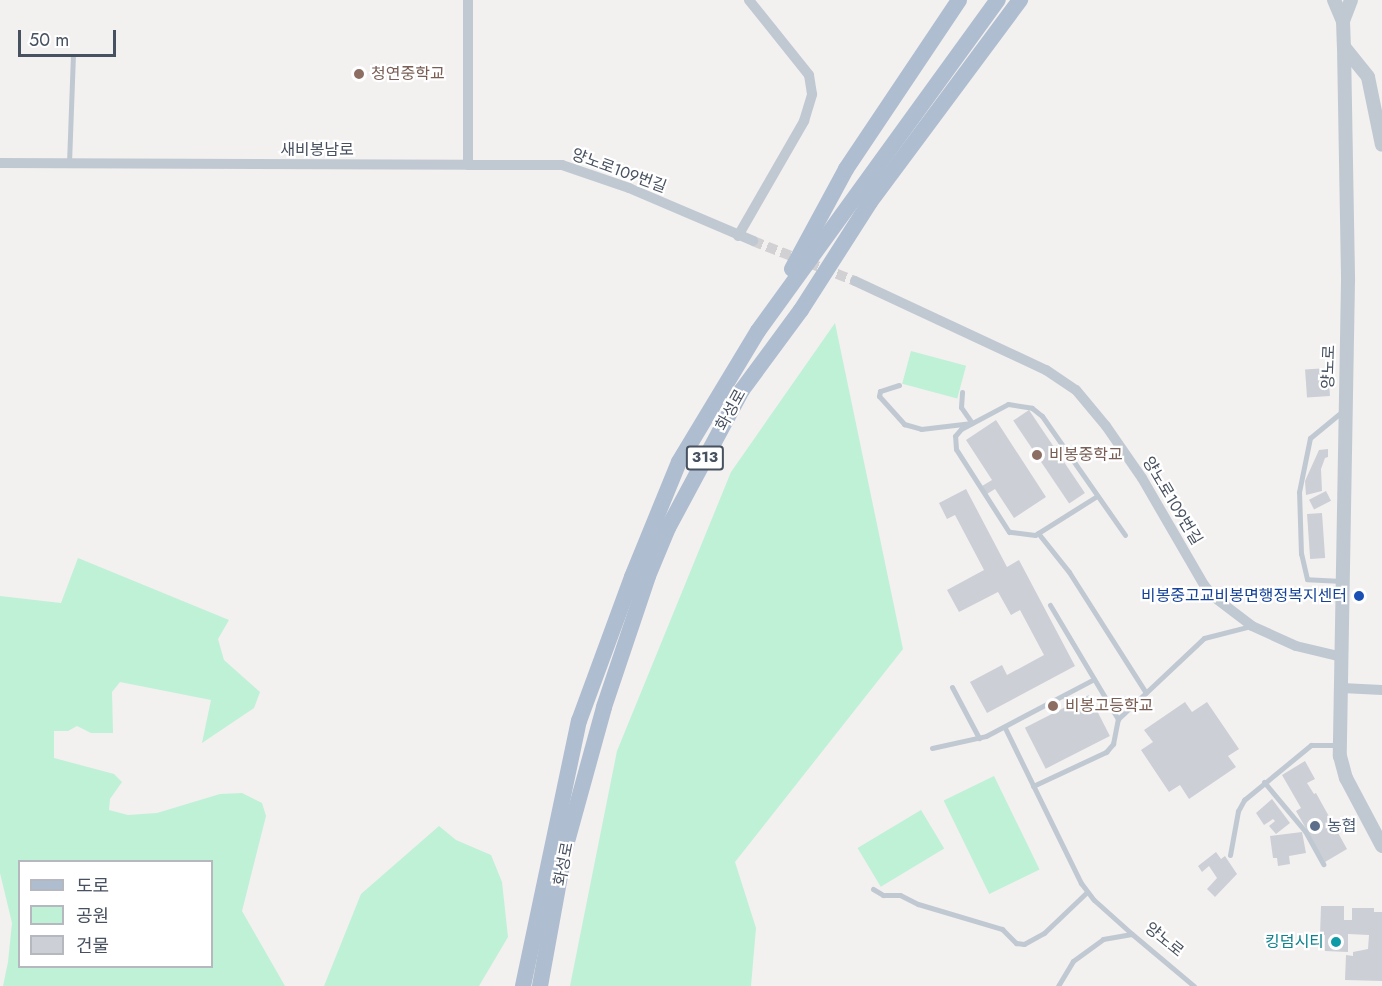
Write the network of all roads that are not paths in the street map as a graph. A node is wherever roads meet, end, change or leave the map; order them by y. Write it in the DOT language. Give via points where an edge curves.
graph roads {
  1 [pos="468,0"];
  2 [pos="748,0"];
  3 [pos="959,0"];
  4 [pos="998,0"];
  5 [pos="1020,0"];
  6 [pos="1334,0"];
  7 [pos="1351,0"];
  8 [pos="1343,21"];
  9 [pos="1344,47"];
  10 [pos="73,56"];
  11 [pos="1382,145"];
  12 [pos="0,163"];
  13 [pos="69,163"];
  14 [pos="468,165"];
  15 [pos="738,236"];
  16 [pos="753,241"];
  17 [pos="855,281"];
  18 [pos="758,331"];
  19 [pos="899,385"];
  20 [pos="962,392"];
  21 [pos="1345,409"];
  22 [pos="972,423"];
  23 [pos="1097,496"];
  24 [pos="1038,533"];
  25 [pos="1125,535"];
  26 [pos="1344,581"];
  27 [pos="1050,605"];
  28 [pos="1252,626"];
  29 [pos="1342,657"];
  30 [pos="1094,679"];
  31 [pos="952,687"];
  32 [pos="1342,688"];
  33 [pos="1382,690"];
  34 [pos="1146,693"];
  35 [pos="1118,719"];
  36 [pos="1005,728"];
  37 [pos="979,738"];
  38 [pos="1340,745"];
  39 [pos="932,748"];
  40 [pos="1264,782"];
  41 [pos="1033,786"];
  42 [pos="1382,846"];
  43 [pos="1230,855"];
  44 [pos="1323,864"];
  45 [pos="873,889"];
  46 [pos="1087,892"];
  47 [pos="1132,934"];
  48 [pos="523,986"];
  49 [pos="540,986"];
  50 [pos="1058,986"];
  51 [pos="1194,986"];
  1 -- 14 [label="street"];
  2 -- 15 [label="street" via="809,75 812,94 804,121"];
  3 -- 18 [label="main road, 313" via="846,169"];
  4 -- 18 [label="main road, 화성로 / 313"];
  5 -- 49 [label="main road, 화성로 / 313" via="870,202 801,310 742,390 669,528 648,576 604,707 566,849"];
  6 -- 8 [label="street"];
  7 -- 8 [label="street"];
  8 -- 9 [label="street, 양노로"];
  9 -- 11 [label="street" via="1368,77"];
  9 -- 21 [label="street, 양노로" via="1348,281"];
  10 -- 13 [label="lane"];
  12 -- 13 [label="street, 새비봉남로"];
  13 -- 14 [label="street, 새비봉남로"];
  14 -- 15 [label="street, 양노로109번길" via="562,165 629,188"];
  15 -- 16 [label="street, 양노로109번길"];
  17 -- 28 [label="street, 양노로109번길" via="1046,370 1076,390 1142,478 1204,585 1224,607"];
  18 -- 48 [label="main road, 화성로 / 313" via="679,462 579,721"];
  19 -- 22 [label="lane" via="884,389 879,396 909,426 921,429"];
  20 -- 22 [label="lane" via="961,407"];
  21 -- 26 [label="street, 양노로"];
  21 -- 26 [label="lane" via="1310,438 1299,492 1301,554 1307,579"];
  22 -- 23 [label="lane" via="1008,404 1032,408 1042,416"];
  22 -- 24 [label="lane" via="958,432 954,440 956,449 1005,529 1017,535"];
  23 -- 24 [label="lane"];
  23 -- 25 [label="lane"];
  24 -- 34 [label="lane" via="1069,572"];
  26 -- 29 [label="street, 양노로"];
  27 -- 30 [label="lane"];
  28 -- 29 [label="street, 양노로109번길" via="1296,646"];
  28 -- 34 [label="lane" via="1204,638"];
  29 -- 32 [label="street, 양노로"];
  30 -- 35 [label="lane"];
  30 -- 36 [label="lane"];
  31 -- 37 [label="lane"];
  32 -- 33 [label="street"];
  32 -- 38 [label="street, 양노로"];
  34 -- 35 [label="lane"];
  35 -- 41 [label="lane" via="1113,744 1106,752"];
  36 -- 37 [label="lane"];
  36 -- 41 [label="lane"];
  37 -- 39 [label="lane"];
  38 -- 40 [label="lane" via="1311,745"];
  38 -- 42 [label="street, 양노로" via="1343,771"];
  40 -- 43 [label="lane" via="1239,808"];
  40 -- 44 [label="lane" via="1305,831"];
  41 -- 46 [label="lane"];
  45 -- 46 [label="lane" via="1002,929 1016,943 1023,944 1044,933"];
  46 -- 47 [label="lane"];
  47 -- 50 [label="lane, 양노로" via="1103,939 1073,961"];
  47 -- 51 [label="lane, 양노로"];
}
